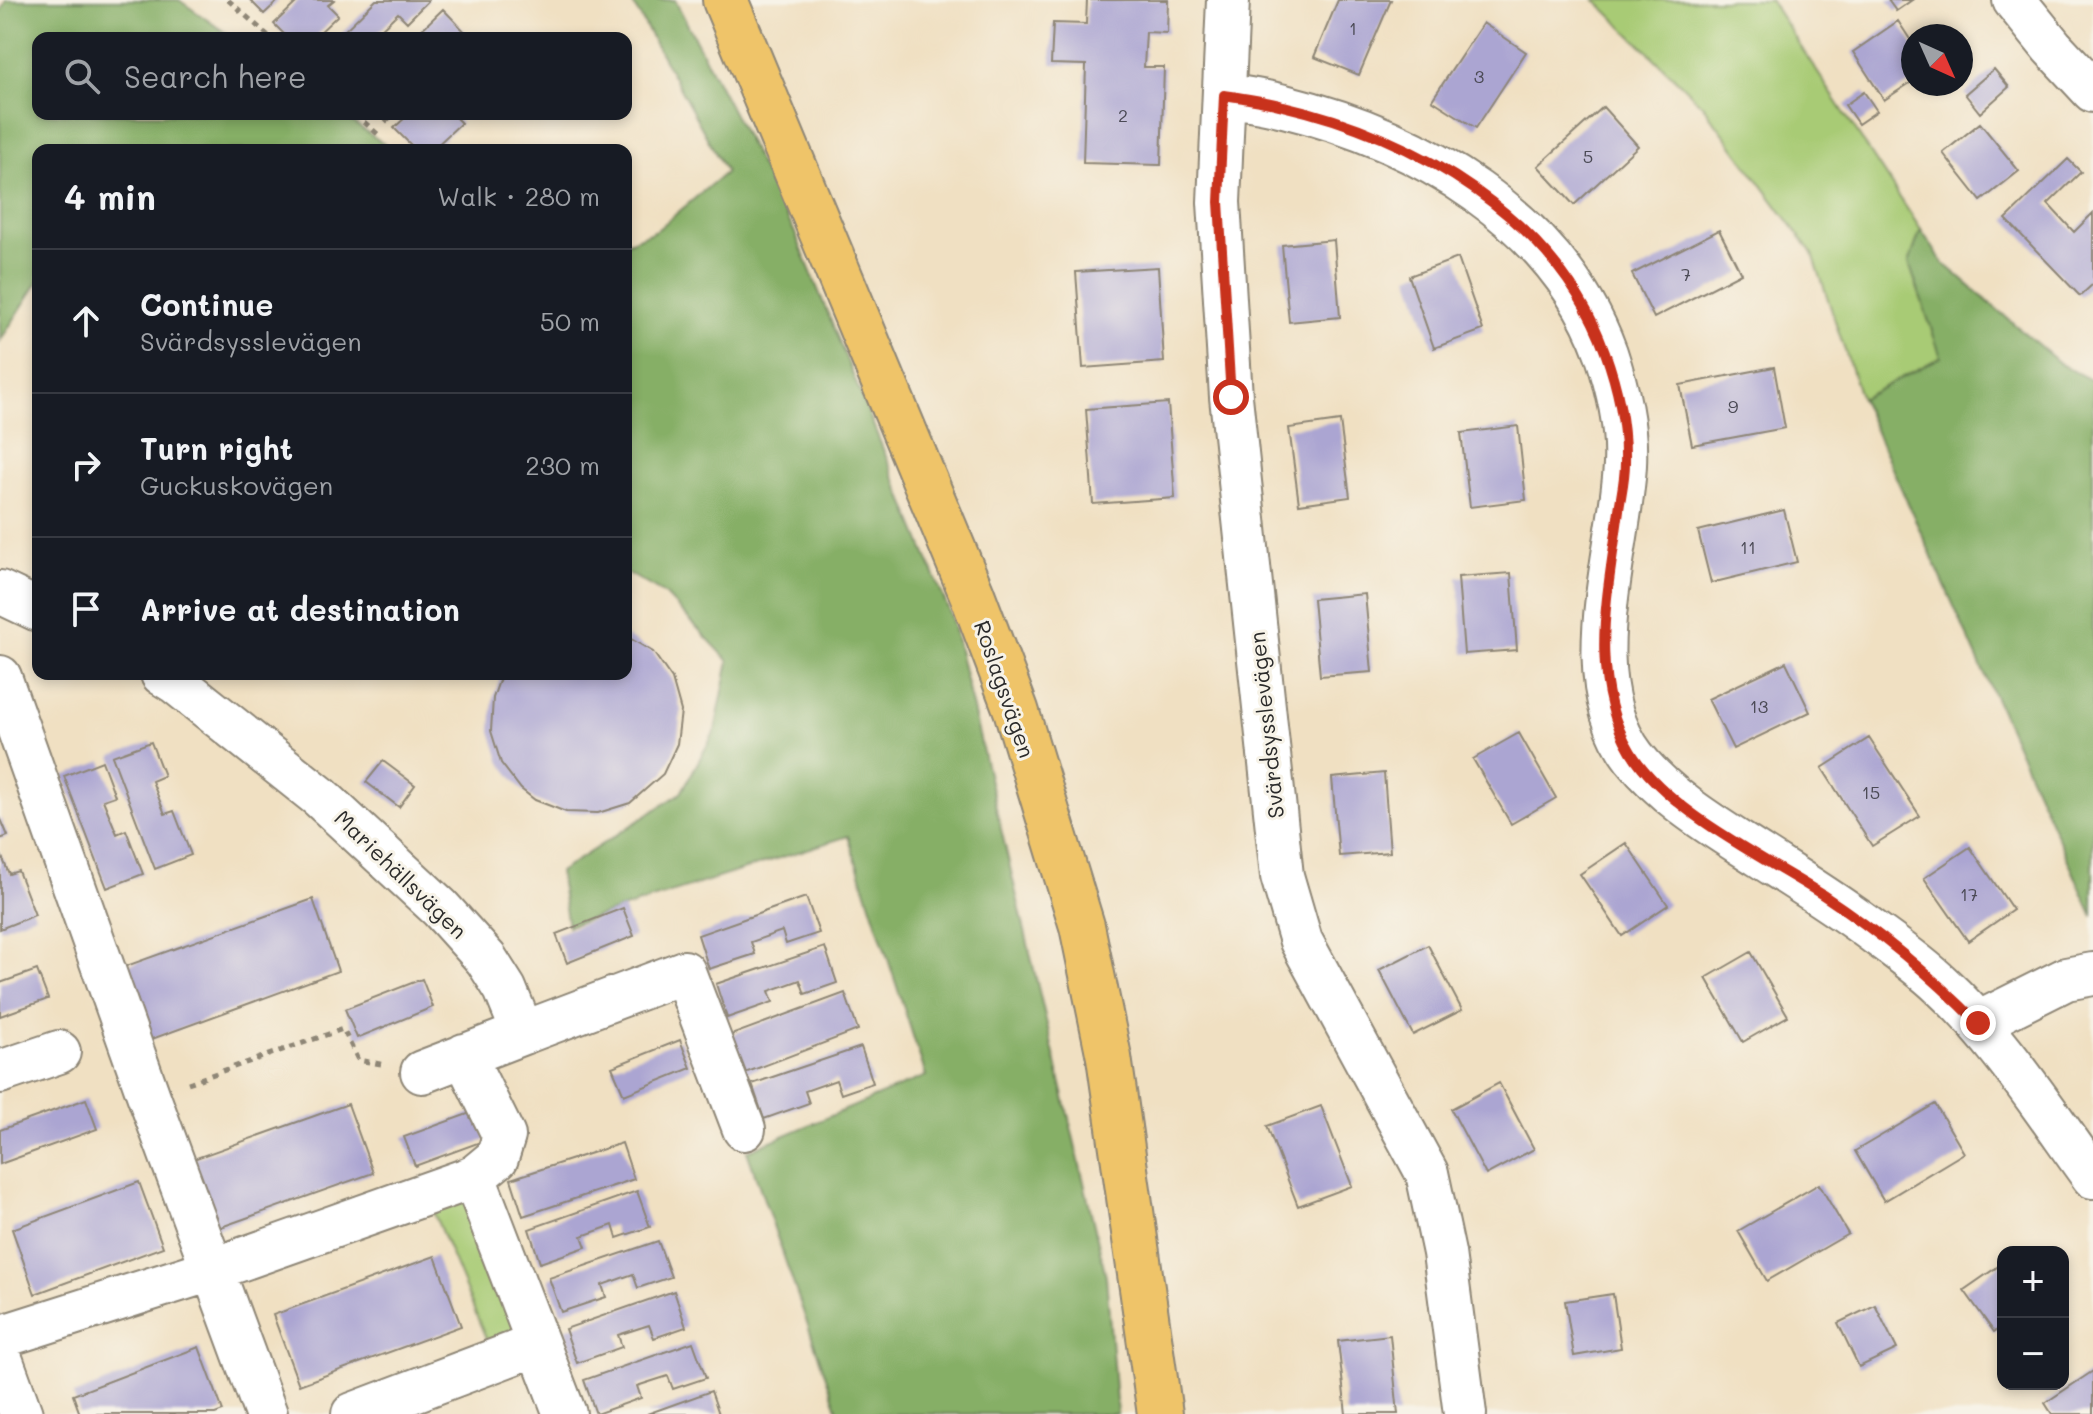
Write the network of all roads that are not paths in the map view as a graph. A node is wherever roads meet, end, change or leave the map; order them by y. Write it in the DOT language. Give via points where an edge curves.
graph roads {
  1 [pos="725,0"];
  2 [pos="1228,0"];
  3 [pos="2014,0"];
  4 [pos="2093,91"];
  5 [pos="1224,95"];
  6 [pos="0,592"];
  7 [pos="32,607"];
  8 [pos="0,677"];
  9 [pos="176,680"];
  10 [pos="2093,974"];
  11 [pos="1978,1023"];
  12 [pos="523,1033"];
  13 [pos="59,1052"];
  14 [pos="464,1055"];
  15 [pos="0,1072"];
  16 [pos="422,1072"];
  17 [pos="744,1129"];
  18 [pos="474,1177"];
  19 [pos="2093,1177"];
  20 [pos="214,1269"];
  21 [pos="0,1337"];
  22 [pos="538,1344"];
  23 [pos="0,1356"];
  24 [pos="21,1414"];
  25 [pos="266,1414"];
  26 [pos="353,1414"];
  27 [pos="565,1414"];
  28 [pos="1160,1414"];
  29 [pos="1465,1414"];
  1 -- 28 [label="main road, Roslagsvägen" via="972,594 1020,725 1082,926 1109,1057"];
  2 -- 5 [label="street, Svärdsysslevägen"];
  3 -- 4 [label="street"];
  5 -- 11 [label="street" via="1285,106 1348,126 1447,171 1489,198 1556,265 1583,301 1618,389 1625,464 1603,639 1605,679 1616,724 1633,755 1693,813 1867,927 1941,984"];
  5 -- 29 [label="street, Svärdsysslevägen" via="1219,202 1231,397 1282,876 1301,941 1427,1173 1444,1253"];
  6 -- 7 [label="street"];
  8 -- 20 [label="street"];
  9 -- 12 [label="street, Mariehällsvägen" via="320,797 440,908 486,959"];
  10 -- 11 [label="street" via="2066,979"];
  11 -- 19 [label="street"];
  12 -- 14 [label="street"];
  12 -- 17 [label="street" via="684,972"];
  13 -- 15 [label="street"];
  14 -- 16 [label="street"];
  14 -- 18 [label="street" via="504,1136 497,1158"];
  18 -- 20 [label="street"];
  18 -- 22 [label="street"];
  20 -- 21 [label="street"];
  20 -- 25 [label="street"];
  22 -- 26 [label="street"];
  22 -- 27 [label="street"];
  23 -- 24 [label="street"];
}
